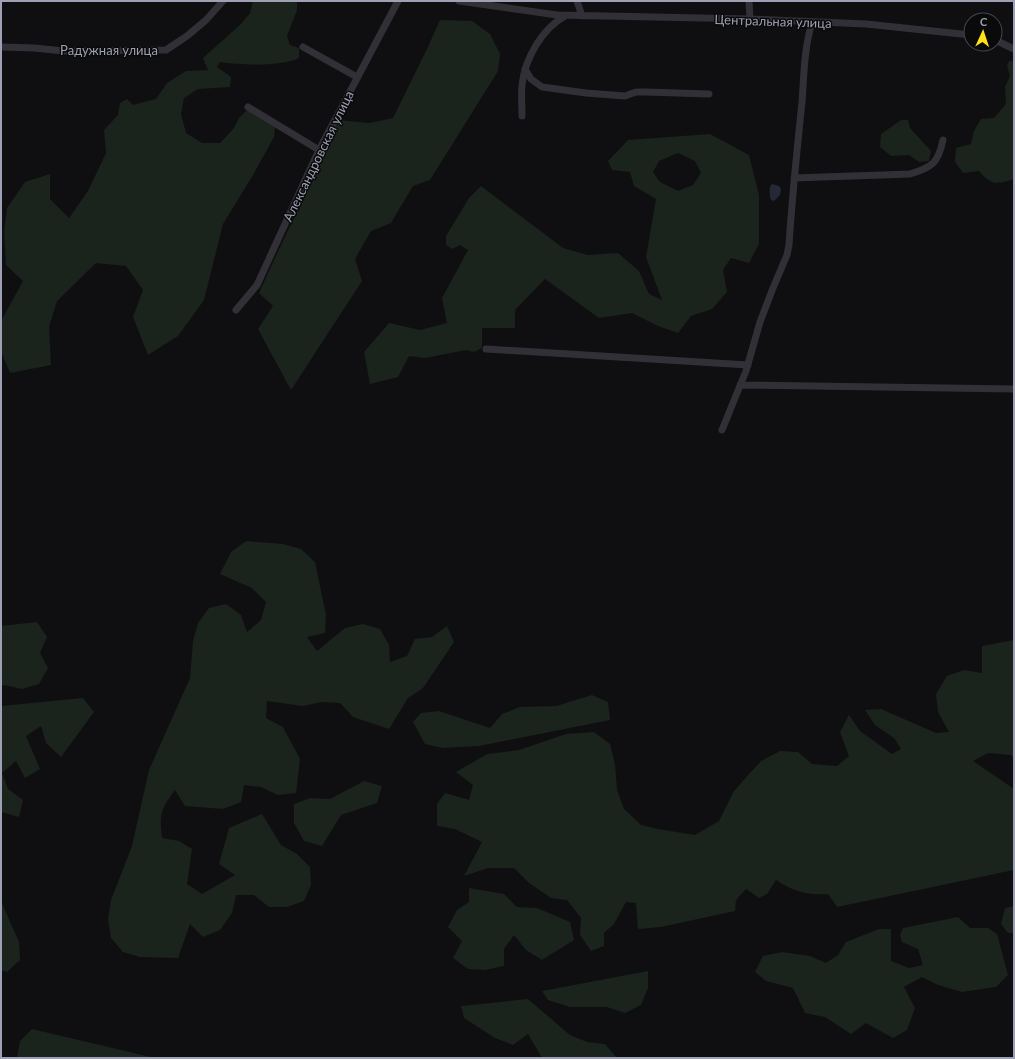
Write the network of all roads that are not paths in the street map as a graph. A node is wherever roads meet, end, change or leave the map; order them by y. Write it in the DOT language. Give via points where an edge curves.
graph roads {
  1 [pos="223,1"];
  2 [pos="398,1"];
  3 [pos="459,1"];
  4 [pos="577,1"];
  5 [pos="749,1"];
  6 [pos="565,16"];
  7 [pos="578,16"];
  8 [pos="750,20"];
  9 [pos="812,23"];
  10 [pos="963,34"];
  11 [pos="1003,44"];
  12 [pos="1,47"];
  13 [pos="303,47"];
  14 [pos="1014,49"];
  15 [pos="525,69"];
  16 [pos="357,77"];
  17 [pos="709,94"];
  18 [pos="248,107"];
  19 [pos="522,116"];
  20 [pos="943,140"];
  21 [pos="319,150"];
  22 [pos="794,178"];
  23 [pos="236,310"];
  24 [pos="486,349"];
  25 [pos="748,365"];
  26 [pos="740,385"];
  27 [pos="1014,389"];
  28 [pos="722,430"];
  1 -- 12 [label="street, Радужная улица" via="206,20 166,50 64,51"];
  2 -- 16 [label="street, Александровская улица"];
  3 -- 6 [label="street, Центральная улица"];
  4 -- 7 [label="street"];
  5 -- 8 [label="street"];
  6 -- 7 [label="street, Центральная улица"];
  6 -- 15 [label="street" via="548,29"];
  7 -- 8 [label="street, Центральная улица"];
  8 -- 9 [label="street, Центральная улица"];
  9 -- 10 [label="street, Центральная улица" via="873,25"];
  9 -- 22 [label="street"];
  11 -- 14 [label="street"];
  13 -- 16 [label="street"];
  15 -- 17 [label="street" via="531,79 542,87 586,93 625,96 636,92"];
  15 -- 19 [label="street"];
  16 -- 21 [label="street, Александровская улица"];
  18 -- 21 [label="street"];
  20 -- 22 [label="street" via="936,162 910,174"];
  21 -- 23 [label="street, Александровская улица" via="257,285"];
  22 -- 25 [label="street" via="787,255 760,322"];
  24 -- 25 [label="street"];
  25 -- 26 [label="street"];
  26 -- 27 [label="street"];
  26 -- 28 [label="street"];
}
